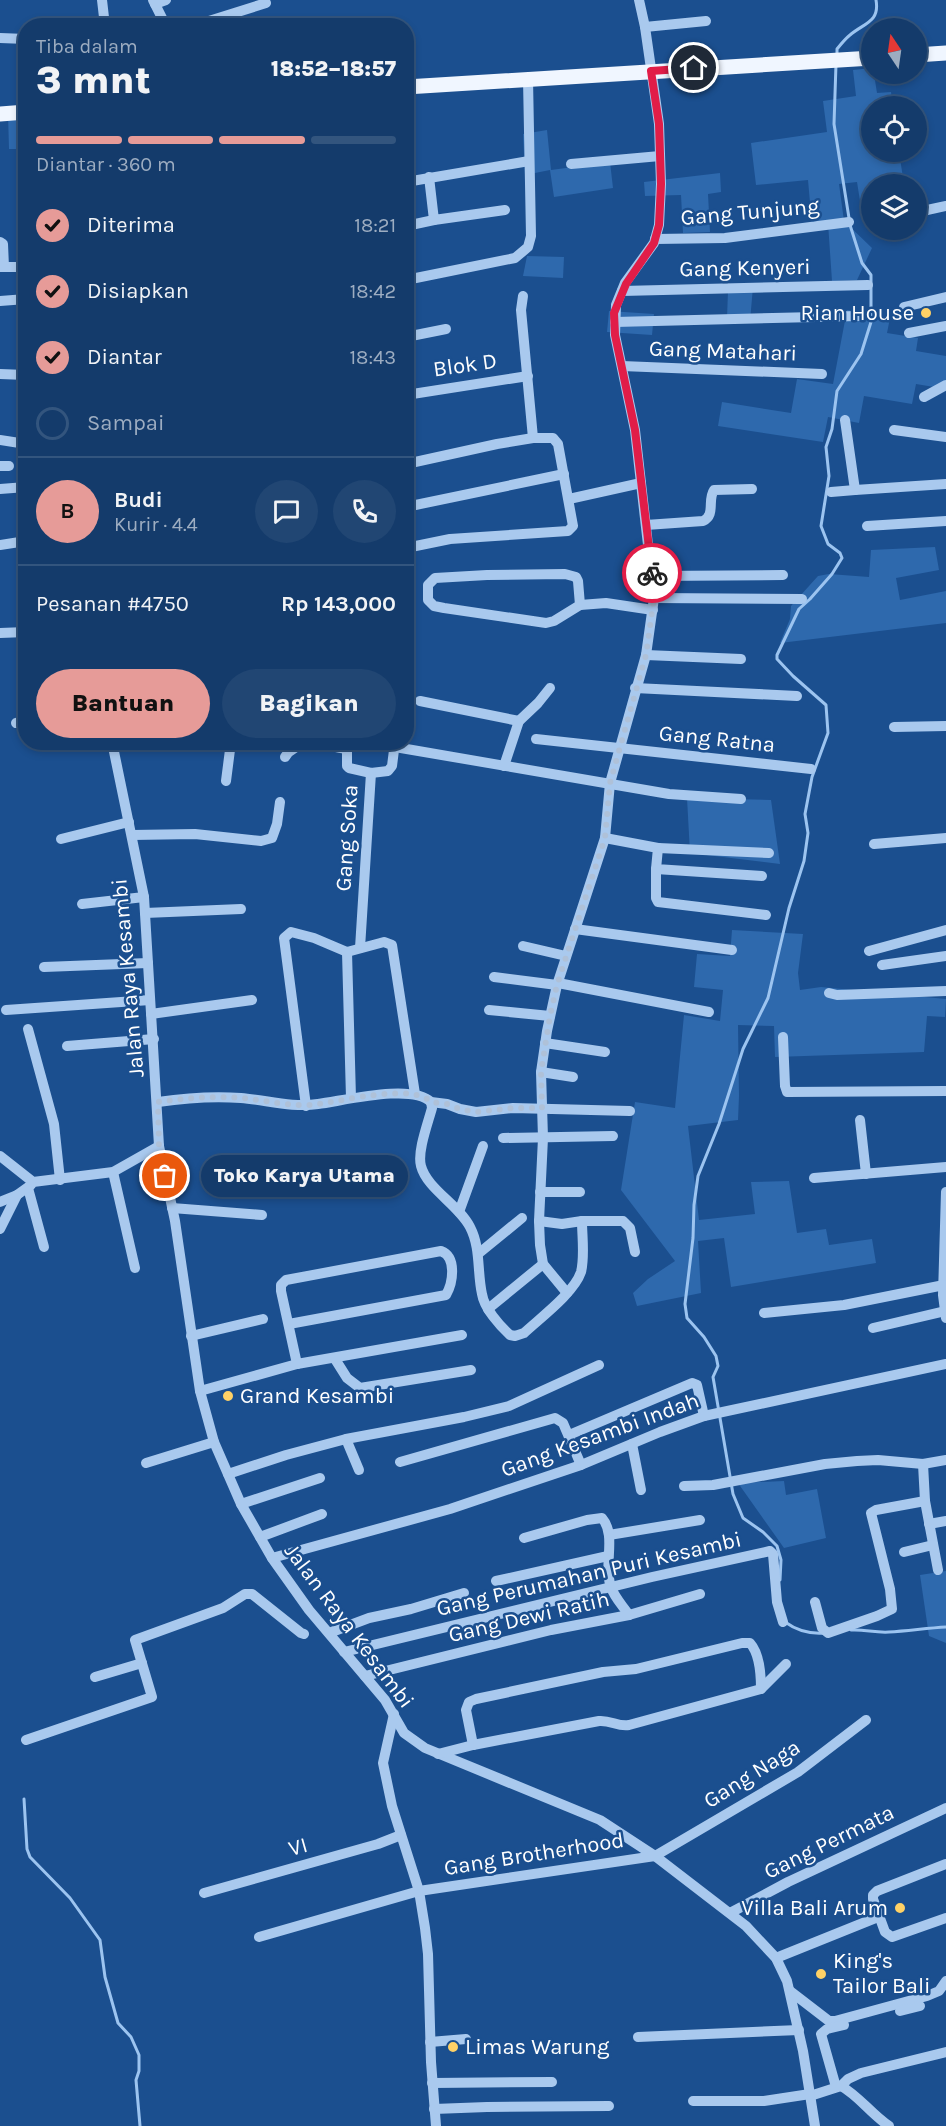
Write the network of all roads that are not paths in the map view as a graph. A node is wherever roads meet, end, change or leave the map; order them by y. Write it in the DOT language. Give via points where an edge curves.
graph roads {
  1 [pos="102,0"];
  2 [pos="166,0"];
  3 [pos="639,0"];
  4 [pos="154,2"];
  5 [pos="266,3"];
  6 [pos="104,18"];
  7 [pos="162,18"];
  8 [pos="218,18"];
  9 [pos="706,21"];
  10 [pos="645,27"];
  11 [pos="0,38"];
  12 [pos="18,39"];
  13 [pos="946,53"];
  14 [pos="927,54"];
  15 [pos="861,59"];
  16 [pos="651,71"];
  17 [pos="528,79"];
  18 [pos="414,86"];
  19 [pos="18,113"];
  20 [pos="0,114"];
  21 [pos="660,156"];
  22 [pos="529,161"];
  23 [pos="571,164"];
  24 [pos="429,177"];
  25 [pos="414,180"];
  26 [pos="946,206"];
  27 [pos="505,210"];
  28 [pos="927,210"];
  29 [pos="434,220"];
  30 [pos="849,222"];
  31 [pos="414,224"];
  32 [pos="655,239"];
  33 [pos="0,242"];
  34 [pos="2,267"];
  35 [pos="18,267"];
  36 [pos="414,278"];
  37 [pos="868,285"];
  38 [pos="622,291"];
  39 [pos="523,296"];
  40 [pos="946,297"];
  41 [pos="18,300"];
  42 [pos="0,301"];
  43 [pos="904,307"];
  44 [pos="858,316"];
  45 [pos="615,322"];
  46 [pos="946,326"];
  47 [pos="446,328"];
  48 [pos="909,333"];
  49 [pos="414,335"];
  50 [pos="622,366"];
  51 [pos="0,374"];
  52 [pos="822,374"];
  53 [pos="18,375"];
  54 [pos="528,376"];
  55 [pos="946,385"];
  56 [pos="414,394"];
  57 [pos="924,397"];
  58 [pos="844,420"];
  59 [pos="894,430"];
  60 [pos="946,437"];
  61 [pos="533,438"];
  62 [pos="0,440"];
  63 [pos="18,443"];
  64 [pos="414,462"];
  65 [pos="564,474"];
  66 [pos="641,483"];
  67 [pos="946,484"];
  68 [pos="18,488"];
  69 [pos="0,489"];
  70 [pos="752,489"];
  71 [pos="855,490"];
  72 [pos="831,492"];
  73 [pos="569,499"];
  74 [pos="414,505"];
  75 [pos="946,520"];
  76 [pos="646,525"];
  77 [pos="867,526"];
  78 [pos="18,542"];
  79 [pos="0,545"];
  80 [pos="414,546"];
  81 [pos="783,575"];
  82 [pos="652,576"];
  83 [pos="654,598"];
  84 [pos="802,599"];
  85 [pos="580,605"];
  86 [pos="653,610"];
  87 [pos="18,632"];
  88 [pos="0,633"];
  89 [pos="646,655"];
  90 [pos="741,659"];
  91 [pos="550,688"];
  92 [pos="635,688"];
  93 [pos="797,696"];
  94 [pos="420,701"];
  95 [pos="519,721"];
  96 [pos="946,726"];
  97 [pos="894,727"];
  98 [pos="537,739"];
  99 [pos="414,749"];
  100 [pos="618,749"];
  101 [pos="114,750"];
  102 [pos="230,750"];
  103 [pos="291,750"];
  104 [pos="347,750"];
  105 [pos="394,750"];
  106 [pos="285,757"];
  107 [pos="504,766"];
  108 [pos="810,770"];
  109 [pos="370,773"];
  110 [pos="226,781"];
  111 [pos="610,783"];
  112 [pos="741,800"];
  113 [pos="280,802"];
  114 [pos="129,822"];
  115 [pos="132,835"];
  116 [pos="605,838"];
  117 [pos="946,838"];
  118 [pos="61,839"];
  119 [pos="874,844"];
  120 [pos="658,848"];
  121 [pos="769,853"];
  122 [pos="656,869"];
  123 [pos="762,876"];
  124 [pos="144,897"];
  125 [pos="82,904"];
  126 [pos="241,909"];
  127 [pos="146,913"];
  128 [pos="766,915"];
  129 [pos="575,929"];
  130 [pos="946,930"];
  131 [pos="523,946"];
  132 [pos="360,948"];
  133 [pos="732,950"];
  134 [pos="870,951"];
  135 [pos="347,952"];
  136 [pos="566,956"];
  137 [pos="946,956"];
  138 [pos="148,963"];
  139 [pos="882,965"];
  140 [pos="44,968"];
  141 [pos="494,977"];
  142 [pos="558,984"];
  143 [pos="946,991"];
  144 [pos="829,993"];
  145 [pos="252,999"];
  146 [pos="150,1000"];
  147 [pos="6,1010"];
  148 [pos="489,1010"];
  149 [pos="709,1012"];
  150 [pos="151,1014"];
  151 [pos="550,1016"];
  152 [pos="28,1029"];
  153 [pos="783,1037"];
  154 [pos="154,1039"];
  155 [pos="545,1043"];
  156 [pos="67,1046"];
  157 [pos="605,1052"];
  158 [pos="541,1072"];
  159 [pos="573,1077"];
  160 [pos="946,1091"];
  161 [pos="416,1094"];
  162 [pos="351,1098"];
  163 [pos="158,1102"];
  164 [pos="431,1102"];
  165 [pos="306,1106"];
  166 [pos="542,1108"];
  167 [pos="630,1111"];
  168 [pos="860,1120"];
  169 [pos="613,1136"];
  170 [pos="502,1138"];
  171 [pos="543,1138"];
  172 [pos="159,1146"];
  173 [pos="483,1146"];
  174 [pos="0,1156"];
  175 [pos="946,1167"];
  176 [pos="113,1172"];
  177 [pos="866,1174"];
  178 [pos="814,1178"];
  179 [pos="60,1180"];
  180 [pos="30,1185"];
  181 [pos="540,1192"];
  182 [pos="580,1192"];
  183 [pos="946,1192"];
  184 [pos="17,1195"];
  185 [pos="0,1202"];
  186 [pos="172,1208"];
  187 [pos="459,1212"];
  188 [pos="262,1215"];
  189 [pos="522,1218"];
  190 [pos="539,1221"];
  191 [pos="582,1221"];
  192 [pos="0,1229"];
  193 [pos="945,1235"];
  194 [pos="44,1247"];
  195 [pos="635,1252"];
  196 [pos="478,1254"];
  197 [pos="543,1264"];
  198 [pos="135,1268"];
  199 [pos="944,1291"];
  200 [pos="567,1293"];
  201 [pos="488,1309"];
  202 [pos="764,1313"];
  203 [pos="946,1314"];
  204 [pos="263,1319"];
  205 [pos="289,1324"];
  206 [pos="873,1328"];
  207 [pos="462,1335"];
  208 [pos="191,1336"];
  209 [pos="335,1359"];
  210 [pos="297,1364"];
  211 [pos="946,1364"];
  212 [pos="599,1365"];
  213 [pos="471,1370"];
  214 [pos="200,1391"];
  215 [pos="704,1416"];
  216 [pos="569,1435"];
  217 [pos="346,1439"];
  218 [pos="214,1442"];
  219 [pos="632,1444"];
  220 [pos="946,1460"];
  221 [pos="400,1462"];
  222 [pos="146,1463"];
  223 [pos="922,1464"];
  224 [pos="581,1465"];
  225 [pos="359,1470"];
  226 [pos="228,1474"];
  227 [pos="320,1478"];
  228 [pos="684,1486"];
  229 [pos="641,1490"];
  230 [pos="925,1501"];
  231 [pos="241,1504"];
  232 [pos="322,1514"];
  233 [pos="700,1520"];
  234 [pos="946,1521"];
  235 [pos="929,1524"];
  236 [pos="609,1535"];
  237 [pos="260,1537"];
  238 [pos="524,1538"];
  239 [pos="933,1545"];
  240 [pos="904,1552"];
  241 [pos="608,1556"];
  242 [pos="272,1558"];
  243 [pos="938,1570"];
  244 [pos="496,1581"];
  245 [pos="610,1587"];
  246 [pos="464,1593"];
  247 [pos="700,1593"];
  248 [pos="815,1602"];
  249 [pos="629,1615"];
  250 [pos="783,1622"];
  251 [pos="329,1633"];
  252 [pos="304,1634"];
  253 [pos="345,1652"];
  254 [pos="142,1663"];
  255 [pos="786,1664"];
  256 [pos="365,1676"];
  257 [pos="95,1677"];
  258 [pos="761,1689"];
  259 [pos="394,1714"];
  260 [pos="866,1720"];
  261 [pos="404,1733"];
  262 [pos="26,1740"];
  263 [pos="473,1744"];
  264 [pos="387,1750"];
  265 [pos="437,1754"];
  266 [pos="946,1808"];
  267 [pos="401,1835"];
  268 [pos="655,1856"];
  269 [pos="946,1864"];
  270 [pos="419,1891"];
  271 [pos="204,1893"];
  272 [pos="730,1913"];
  273 [pos="878,1917"];
  274 [pos="946,1918"];
  275 [pos="260,1937"];
  276 [pos="776,1958"];
  277 [pos="946,1981"];
  278 [pos="790,1991"];
  279 [pos="920,2006"];
  280 [pos="799,2030"];
  281 [pos="638,2037"];
  282 [pos="466,2039"];
  283 [pos="430,2042"];
  284 [pos="946,2052"];
  285 [pos="552,2082"];
  286 [pos="432,2083"];
  287 [pos="838,2086"];
  288 [pos="810,2095"];
  289 [pos="693,2101"];
  290 [pos="609,2106"];
  291 [pos="434,2109"];
  292 [pos="436,2126"];
  293 [pos="815,2126"];
  294 [pos="889,2126"];
  1 -- 6 [label="street"];
  2 -- 4 [label="street"];
  3 -- 10 [label="street"];
  4 -- 7 [label="street"];
  5 -- 8 [label="street"];
  9 -- 10 [label="street"];
  10 -- 16 [label="street"];
  11 -- 12 [label="street"];
  13 -- 14 [label="main road"];
  15 -- 16 [label="main road"];
  16 -- 17 [label="main road"];
  16 -- 21 [label="street"];
  17 -- 18 [label="main road"];
  17 -- 22 [label="street"];
  19 -- 20 [label="main road"];
  21 -- 23 [label="street"];
  21 -- 32 [label="street" via="659,225"];
  22 -- 24 [label="street"];
  22 -- 36 [label="street" via="528,247 515,258"];
  24 -- 25 [label="street"];
  24 -- 29 [label="street"];
  26 -- 28 [label="street"];
  27 -- 29 [label="street"];
  29 -- 31 [label="street"];
  30 -- 32 [label="street, Gang Tunjung" via="725,238"];
  32 -- 38 [label="street"];
  33 -- 34 [label="street"];
  34 -- 35 [label="street"];
  37 -- 38 [label="street, Gang Kenyeri"];
  38 -- 45 [label="street"];
  39 -- 54 [label="street, Blok D"];
  40 -- 43 [label="street"];
  41 -- 42 [label="street"];
  44 -- 45 [label="street"];
  45 -- 50 [label="street"];
  46 -- 48 [label="street"];
  47 -- 49 [label="street"];
  50 -- 52 [label="street, Gang Matahari"];
  50 -- 66 [label="street"];
  51 -- 53 [label="street"];
  54 -- 56 [label="street, Blok D"];
  54 -- 61 [label="street, Blok D"];
  55 -- 57 [label="street"];
  58 -- 71 [label="street"];
  59 -- 60 [label="street"];
  61 -- 64 [label="street"];
  61 -- 65 [label="street" via="557,440"];
  62 -- 63 [label="street"];
  65 -- 73 [label="street"];
  65 -- 74 [label="street"];
  66 -- 73 [label="street"];
  66 -- 76 [label="street"];
  67 -- 71 [label="street"];
  68 -- 69 [label="street"];
  70 -- 76 [label="street" via="714,490 711,514 703,521"];
  71 -- 72 [label="street"];
  73 -- 80 [label="street" via="573,526 568,531 450,539"];
  75 -- 77 [label="street"];
  76 -- 82 [label="street"];
  78 -- 79 [label="street"];
  81 -- 82 [label="street"];
  82 -- 83 [label="street"];
  83 -- 84 [label="street"];
  83 -- 86 [label="street"];
  85 -- 85 [label="street" via="546,623 434,606 428,600 428,585 435,579 461,576 572,575 578,581"];
  85 -- 86 [label="street" via="606,603"];
  86 -- 89 [label="street"];
  87 -- 88 [label="street"];
  89 -- 90 [label="street"];
  89 -- 92 [label="street"];
  91 -- 95 [label="street"];
  92 -- 93 [label="street"];
  92 -- 100 [label="street"];
  94 -- 95 [label="street"];
  95 -- 107 [label="street"];
  96 -- 97 [label="street"];
  98 -- 100 [label="street, Gang Ratna"];
  99 -- 107 [label="street, Gang Soka"];
  100 -- 108 [label="street, Gang Ratna"];
  100 -- 111 [label="street"];
  101 -- 114 [label="street, Jalan Raya Kesambi"];
  102 -- 110 [label="street"];
  103 -- 106 [label="street"];
  104 -- 109 [label="street" via="347,766"];
  105 -- 109 [label="street, Gang Soka" via="388,771"];
  107 -- 111 [label="street, Gang Soka"];
  109 -- 132 [label="street, Gang Soka"];
  111 -- 112 [label="street, Gang Soka" via="669,794"];
  111 -- 116 [label="street"];
  113 -- 115 [label="street" via="272,838 261,841 195,834"];
  114 -- 115 [label="street, Jalan Raya Kesambi"];
  114 -- 118 [label="street"];
  115 -- 124 [label="street, Jalan Raya Kesambi"];
  116 -- 120 [label="street"];
  116 -- 129 [label="street"];
  117 -- 119 [label="street"];
  120 -- 121 [label="street"];
  120 -- 122 [label="street"];
  122 -- 123 [label="street"];
  122 -- 128 [label="street" via="658,902"];
  124 -- 125 [label="street"];
  124 -- 127 [label="street, Jalan Raya Kesambi"];
  126 -- 127 [label="street"];
  127 -- 138 [label="street, Jalan Raya Kesambi"];
  129 -- 133 [label="street"];
  129 -- 136 [label="street"];
  130 -- 134 [label="street"];
  131 -- 136 [label="street"];
  132 -- 135 [label="street"];
  132 -- 161 [label="street" via="384,942 392,945"];
  135 -- 162 [label="street"];
  135 -- 165 [label="street" via="291,932 284,938"];
  136 -- 142 [label="street"];
  137 -- 139 [label="street"];
  138 -- 140 [label="street"];
  138 -- 146 [label="street, Jalan Raya Kesambi"];
  141 -- 142 [label="street"];
  142 -- 149 [label="street"];
  142 -- 151 [label="street"];
  143 -- 144 [label="street"];
  145 -- 150 [label="street"];
  146 -- 147 [label="street"];
  146 -- 150 [label="street, Jalan Raya Kesambi"];
  148 -- 151 [label="street"];
  150 -- 154 [label="street, Jalan Raya Kesambi"];
  151 -- 155 [label="street"];
  152 -- 179 [label="street" via="54,1124"];
  153 -- 160 [label="street" via="787,1092"];
  154 -- 156 [label="street"];
  154 -- 163 [label="street, Jalan Raya Kesambi"];
  155 -- 157 [label="street"];
  155 -- 158 [label="street"];
  158 -- 159 [label="street"];
  158 -- 166 [label="street"];
  161 -- 162 [label="street"];
  161 -- 164 [label="street"];
  162 -- 165 [label="street"];
  163 -- 165 [label="street" via="207,1097"];
  163 -- 172 [label="street, Jalan Raya Kesambi"];
  164 -- 166 [label="street" via="476,1112"];
  164 -- 187 [label="street" via="420,1159 422,1169"];
  166 -- 167 [label="street"];
  166 -- 171 [label="street"];
  168 -- 177 [label="street"];
  169 -- 171 [label="street"];
  170 -- 171 [label="street"];
  171 -- 181 [label="street"];
  172 -- 176 [label="street"];
  172 -- 186 [label="street, Jalan Raya Kesambi"];
  173 -- 187 [label="street"];
  174 -- 180 [label="street"];
  175 -- 177 [label="street"];
  176 -- 179 [label="street"];
  176 -- 198 [label="street"];
  177 -- 178 [label="street"];
  179 -- 180 [label="street"];
  180 -- 184 [label="street"];
  180 -- 194 [label="street"];
  181 -- 182 [label="street"];
  181 -- 190 [label="street"];
  183 -- 193 [label="street"];
  184 -- 185 [label="street"];
  184 -- 192 [label="street"];
  186 -- 188 [label="street"];
  186 -- 208 [label="street, Jalan Raya Kesambi"];
  187 -- 196 [label="street" via="470,1226"];
  189 -- 196 [label="street"];
  190 -- 191 [label="street"];
  190 -- 197 [label="street"];
  191 -- 195 [label="street" via="622,1221 630,1228"];
  191 -- 200 [label="street" via="582,1270"];
  193 -- 199 [label="street"];
  196 -- 201 [label="street" via="482,1297"];
  197 -- 200 [label="street"];
  197 -- 201 [label="street"];
  199 -- 202 [label="street"];
  199 -- 203 [label="street"];
  200 -- 201 [label="street" via="524,1333 515,1336 507,1333"];
  203 -- 206 [label="street"];
  204 -- 208 [label="street"];
  205 -- 205 [label="street" via="446,1296 450,1288 450,1256 441,1251 286,1280 281,1285"];
  205 -- 210 [label="street"];
  207 -- 209 [label="street"];
  208 -- 214 [label="street, Jalan Raya Kesambi"];
  209 -- 210 [label="street"];
  209 -- 213 [label="street" via="347,1378 360,1388"];
  210 -- 214 [label="street"];
  211 -- 215 [label="street, Gang Kesambi Indah"];
  212 -- 217 [label="street" via="509,1406"];
  214 -- 218 [label="street, Jalan Raya Kesambi"];
  215 -- 216 [label="street" via="697,1385 692,1383"];
  215 -- 219 [label="street, Gang Kesambi Indah"];
  216 -- 221 [label="street" via="559,1419 551,1418"];
  216 -- 224 [label="street"];
  217 -- 225 [label="street"];
  217 -- 226 [label="street"];
  218 -- 222 [label="street"];
  218 -- 226 [label="street, Jalan Raya Kesambi"];
  219 -- 224 [label="street, Gang Kesambi Indah"];
  219 -- 229 [label="street"];
  220 -- 223 [label="street"];
  223 -- 228 [label="street" via="857,1461 713,1485"];
  223 -- 230 [label="street"];
  224 -- 242 [label="street, Gang Kesambi Indah" via="450,1509"];
  226 -- 231 [label="street, Jalan Raya Kesambi"];
  227 -- 231 [label="street"];
  230 -- 235 [label="street"];
  230 -- 248 [label="street" via="871,1513 892,1609 828,1634 822,1628"];
  231 -- 237 [label="street, Jalan Raya Kesambi"];
  232 -- 237 [label="street"];
  233 -- 236 [label="street"];
  234 -- 235 [label="street"];
  235 -- 239 [label="street"];
  236 -- 238 [label="street" via="605,1520 596,1518"];
  236 -- 241 [label="street"];
  237 -- 242 [label="street, Jalan Raya Kesambi"];
  239 -- 240 [label="street"];
  239 -- 243 [label="street"];
  241 -- 244 [label="street"];
  241 -- 245 [label="street"];
  242 -- 251 [label="street, Jalan Raya Kesambi"];
  245 -- 249 [label="street"];
  245 -- 250 [label="street, Gang Perumahan Puri Kesambi" via="772,1551"];
  245 -- 253 [label="street, Gang Perumahan Puri Kesambi"];
  246 -- 251 [label="street" via="369,1618"];
  247 -- 249 [label="street, Gang Dewi Ratih"];
  249 -- 256 [label="street, Gang Dewi Ratih"];
  251 -- 253 [label="street, Jalan Raya Kesambi"];
  252 -- 254 [label="street" via="249,1593 223,1608 135,1640"];
  253 -- 256 [label="street, Jalan Raya Kesambi"];
  254 -- 257 [label="street"];
  254 -- 262 [label="street" via="152,1697"];
  255 -- 258 [label="street"];
  256 -- 259 [label="street, Jalan Raya Kesambi"];
  258 -- 263 [label="street" via="629,1725 599,1721"];
  258 -- 263 [label="street" via="755,1650 750,1643 741,1643 655,1665 476,1699 469,1702 466,1710"];
  259 -- 261 [label="street, Jalan Raya Kesambi"];
  259 -- 264 [label="street"];
  260 -- 268 [label="street, Gang Naga" via="798,1772"];
  261 -- 264 [label="street"];
  261 -- 265 [label="street, Jalan Raya Kesambi"];
  263 -- 265 [label="street"];
  264 -- 267 [label="street" via="383,1767"];
  265 -- 268 [label="street, Jalan Raya Kesambi" via="590,1816"];
  266 -- 272 [label="street, Gang Permata"];
  267 -- 270 [label="street"];
  267 -- 271 [label="street, VI"];
  268 -- 270 [label="street, Gang Brotherhood"];
  268 -- 272 [label="street, Jalan Raya Kesambi"];
  269 -- 273 [label="street" via="874,1893"];
  270 -- 275 [label="street, Gang Brotherhood"];
  270 -- 283 [label="street" via="428,1954"];
  272 -- 276 [label="street, Jalan Raya Kesambi"];
  273 -- 274 [label="street" via="892,1937"];
  273 -- 276 [label="street"];
  276 -- 278 [label="street, Jalan Raya Kesambi"];
  277 -- 278 [label="street" via="939,1991 927,1996 835,2021 829,2021"];
  278 -- 280 [label="street, Jalan Raya Kesambi"];
  279 -- 287 [label="street" via="827,2029 821,2034"];
  280 -- 281 [label="street"];
  280 -- 288 [label="street, Jalan Raya Kesambi"];
  282 -- 283 [label="street"];
  283 -- 286 [label="street"];
  284 -- 287 [label="street" via="861,2073"];
  285 -- 286 [label="street"];
  286 -- 291 [label="street"];
  287 -- 288 [label="street"];
  287 -- 294 [label="street" via="851,2091"];
  288 -- 289 [label="street" via="764,2101"];
  288 -- 293 [label="street, Jalan Raya Kesambi"];
  290 -- 291 [label="street"];
  291 -- 292 [label="street"];
}
